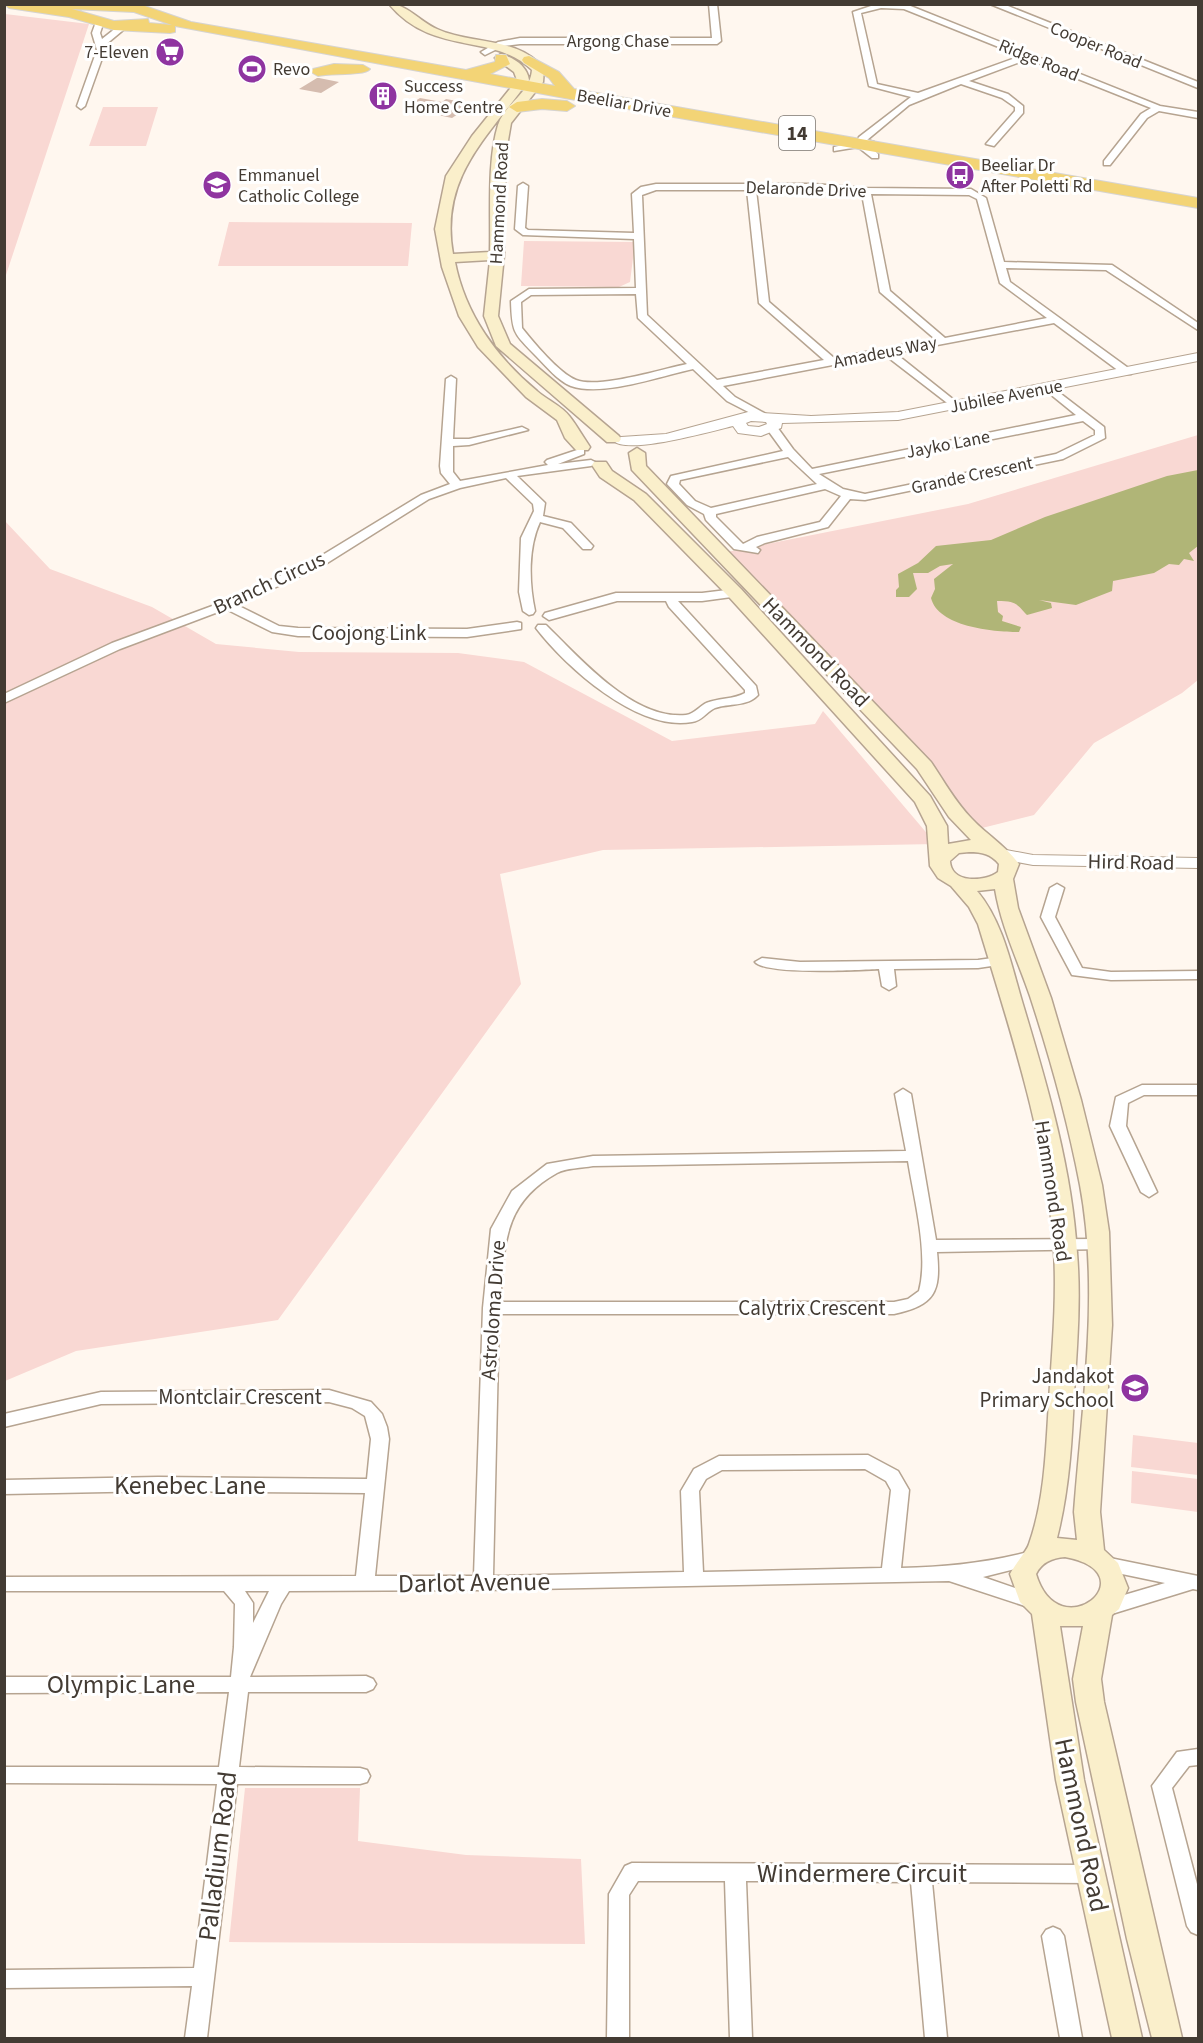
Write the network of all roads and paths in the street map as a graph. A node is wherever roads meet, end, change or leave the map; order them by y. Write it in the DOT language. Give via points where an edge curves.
graph roads {
  1 [pos="9,4"];
  2 [pos="51,4"];
  3 [pos="394,4"];
  4 [pos="713,4"];
  5 [pos="994,4"];
  6 [pos="120,7"];
  7 [pos="147,11"];
  8 [pos="96,21"];
  9 [pos="126,26"];
  10 [pos="101,44"];
  11 [pos="494,52"];
  12 [pos="1029,56"];
  13 [pos="529,60"];
  14 [pos="390,69"];
  15 [pos="318,72"];
  16 [pos="448,72"];
  17 [pos="959,80"];
  18 [pos="1198,85"];
  19 [pos="570,94"];
  20 [pos="519,95"];
  21 [pos="919,96"];
  22 [pos="81,106"];
  23 [pos="1158,108"];
  24 [pos="1198,115"];
  25 [pos="477,139"];
  26 [pos="501,140"];
  27 [pos="991,144"];
  28 [pos="861,145"];
  29 [pos="880,147"];
  30 [pos="837,149"];
  31 [pos="1107,163"];
  32 [pos="523,186"];
  33 [pos="751,187"];
  34 [pos="866,192"];
  35 [pos="1198,203"];
  36 [pos="1198,212"];
  37 [pos="638,236"];
  38 [pos="496,255"];
  39 [pos="447,256"];
  40 [pos="1000,265"];
  41 [pos="639,291"];
  42 [pos="461,302"];
  43 [pos="491,302"];
  44 [pos="1054,320"];
  45 [pos="1198,327"];
  46 [pos="943,341"];
  47 [pos="887,352"];
  48 [pos="1198,357"];
  49 [pos="832,362"];
  50 [pos="694,366"];
  51 [pos="1127,372"];
  52 [pos="451,379"];
  53 [pos="715,384"];
  54 [pos="1048,387"];
  55 [pos="731,399"];
  56 [pos="955,406"];
  57 [pos="1084,417"];
  58 [pos="740,420"];
  59 [pos="770,423"];
  60 [pos="522,430"];
  61 [pos="753,432"];
  62 [pos="617,440"];
  63 [pos="448,443"];
  64 [pos="788,449"];
  65 [pos="637,452"];
  66 [pos="588,457"];
  67 [pos="812,472"];
  68 [pos="509,475"];
  69 [pos="458,485"];
  70 [pos="826,485"];
  71 [pos="847,496"];
  72 [pos="710,512"];
  73 [pos="537,518"];
  74 [pos="587,546"];
  75 [pos="735,593"];
  76 [pos="671,597"];
  77 [pos="227,605"];
  78 [pos="529,611"];
  79 [pos="549,616"];
  80 [pos="517,626"];
  81 [pos="542,628"];
  82 [pos="4,699"];
  83 [pos="999,853"];
  84 [pos="940,860"];
  85 [pos="1063,861"];
  86 [pos="1198,863"];
  87 [pos="1005,876"];
  88 [pos="957,881"];
  89 [pos="1057,888"];
  90 [pos="1000,961"];
  91 [pos="762,962"];
  92 [pos="886,965"];
  93 [pos="1198,975"];
  94 [pos="889,986"];
  95 [pos="1198,1090"];
  96 [pos="903,1094"];
  97 [pos="914,1156"];
  98 [pos="1149,1192"];
  99 [pos="1065,1245"];
  100 [pos="1099,1245"];
  101 [pos="930,1246"];
  102 [pos="491,1308"];
  103 [pos="4,1421"];
  104 [pos="375,1486"];
  105 [pos="4,1487"];
  106 [pos="1036,1555"];
  107 [pos="1098,1559"];
  108 [pos="891,1573"];
  109 [pos="944,1574"];
  110 [pos="694,1579"];
  111 [pos="366,1583"];
  112 [pos="483,1583"];
  113 [pos="1194,1583"];
  114 [pos="4,1584"];
  115 [pos="229,1584"];
  116 [pos="283,1584"];
  117 [pos="1039,1606"];
  118 [pos="1102,1610"];
  119 [pos="238,1679"];
  120 [pos="366,1684"];
  121 [pos="4,1685"];
  122 [pos="1198,1758"];
  123 [pos="4,1775"];
  124 [pos="227,1775"];
  125 [pos="360,1776"];
  126 [pos="735,1873"];
  127 [pos="921,1874"];
  128 [pos="1091,1874"];
  129 [pos="1198,1926"];
  130 [pos="1053,1936"];
  131 [pos="203,1977"];
  132 [pos="4,1979"];
  133 [pos="195,2038"];
  134 [pos="618,2038"];
  135 [pos="741,2038"];
  136 [pos="936,2038"];
  137 [pos="1071,2038"];
  138 [pos="1127,2038"];
  139 [pos="1167,2038"];
  1 -- 8 [label="highway"];
  2 -- 6 [label="highway, Beeliar Drive / 14"];
  3 -- 11 [label="main road" via="406,15 405,21 424,34"];
  4 -- 11 [label="street, Argong Chase" via="717,41 520,41"];
  5 -- 18 [label="street, Cooper Road"];
  6 -- 7 [label="highway, Beeliar Drive / 14"];
  6 -- 8 [label="highway" via="97,13"];
  7 -- 9 [label="highway" via="145,21"];
  7 -- 16 [label="highway, Beeliar Drive / 14" via="188,26"];
  8 -- 9 [label="highway"];
  8 -- 10 [label="street"];
  9 -- 10 [label="street"];
  9 -- 14 [label="highway" via="190,32"];
  10 -- 22 [label="street"];
  11 -- 13 [label="main road"];
  11 -- 16 [label="highway" via="503,64 491,69"];
  11 -- 20 [label="main road" via="522,73"];
  12 -- 17 [label="street"];
  12 -- 21 [label="street, Ridge Road" via="914,10 881,6 857,12 873,86"];
  12 -- 23 [label="street, Ridge Road"];
  13 -- 19 [label="highway" via="554,75"];
  13 -- 20 [label="main road" via="539,74"];
  14 -- 15 [label="highway" via="337,68"];
  14 -- 20 [label="highway"];
  16 -- 20 [label="highway, Beeliar Drive / 14"];
  17 -- 21 [label="street"];
  17 -- 27 [label="street" via="1005,96 1019,106 1016,117"];
  19 -- 20 [label="highway, Beeliar Drive / 14"];
  19 -- 28 [label="highway, Beeliar Drive / 14"];
  20 -- 25 [label="main road, Hammond Road"];
  20 -- 26 [label="main road, Hammond Road"];
  20 -- 30 [label="highway, Beeliar Drive / 14" via="542,104 642,115"];
  21 -- 28 [label="street" via="862,139"];
  21 -- 29 [label="street"];
  23 -- 24 [label="street, Ridge Road"];
  23 -- 31 [label="street" via="1144,116"];
  25 -- 26 [label="main road"];
  25 -- 39 [label="main road, Hammond Road" via="453,176 442,229"];
  26 -- 38 [label="main road, Hammond Road"];
  28 -- 29 [label="highway, Beeliar Drive / 14"];
  28 -- 30 [label="street"];
  29 -- 30 [label="highway, Beeliar Drive / 14"];
  29 -- 35 [label="highway, Beeliar Drive / 14"];
  29 -- 36 [label="highway, Beeliar Drive / 14"];
  32 -- 37 [label="street" via="520,229 526,233"];
  33 -- 34 [label="street, Delaronde Drive"];
  33 -- 37 [label="street, Delaronde Drive" via="641,190 637,194"];
  33 -- 49 [label="street" via="764,303"];
  34 -- 40 [label="street, Delaronde Drive" via="953,191 977,195"];
  34 -- 46 [label="street" via="885,292"];
  37 -- 41 [label="street, Delaronde Drive"];
  38 -- 39 [label="main road" via="462,259"];
  38 -- 43 [label="main road, Hammond Road"];
  39 -- 42 [label="main road, Hammond Road"];
  40 -- 44 [label="street, Delaronde Drive" via="1005,283"];
  40 -- 45 [label="street" via="1108,267"];
  41 -- 50 [label="street, Delaronde Drive" via="644,319"];
  41 -- 50 [label="street" via="529,292 516,301 517,328 573,383 603,384"];
  42 -- 43 [label="main road"];
  42 -- 66 [label="main road, Hammond Road" via="485,346 531,394 563,418"];
  43 -- 62 [label="main road, Hammond Road" via="495,329 503,346"];
  44 -- 46 [label="street, Amadeus Way"];
  44 -- 51 [label="street, Delaronde Drive"];
  46 -- 47 [label="street, Amadeus Way"];
  47 -- 49 [label="street, Amadeus Way"];
  47 -- 56 [label="street"];
  48 -- 51 [label="street, Jubilee Avenue"];
  49 -- 53 [label="street, Amadeus Way"];
  50 -- 53 [label="street, Delaronde Drive"];
  51 -- 54 [label="street, Jubilee Avenue"];
  52 -- 63 [label="street"];
  53 -- 55 [label="street, Delaronde Drive"];
  54 -- 56 [label="street, Jubilee Avenue"];
  54 -- 57 [label="street, Grande Crescent"];
  55 -- 58 [label="street, Delaronde Drive"];
  55 -- 59 [label="street, Delaronde Drive"];
  56 -- 59 [label="street, Jubilee Avenue" via="898,416"];
  57 -- 67 [label="street, Jayko Lane"];
  57 -- 71 [label="street, Grande Crescent" via="1100,429 1101,436 1059,457 865,497"];
  58 -- 59 [label="street"];
  58 -- 61 [label="street" via="739,426"];
  58 -- 62 [label="street" via="666,438"];
  59 -- 61 [label="street"];
  59 -- 64 [label="street"];
  60 -- 63 [label="street"];
  61 -- 64 [label="street"];
  61 -- 65 [label="street" via="693,438"];
  62 -- 65 [label="main road, Hammond Road" via="629,443"];
  62 -- 66 [label="main road" via="594,441"];
  63 -- 69 [label="street" via="447,473"];
  64 -- 67 [label="street"];
  64 -- 72 [label="street" via="675,478 673,484 691,503"];
  65 -- 66 [label="main road" via="635,458 620,465"];
  65 -- 83 [label="main road, Hammond Road" via="638,467 924,766 967,827"];
  66 -- 68 [label="street, Branch Circus"];
  66 -- 75 [label="main road, Hammond Road" via="640,497"];
  67 -- 70 [label="street"];
  68 -- 69 [label="street, Branch Circus"];
  68 -- 73 [label="street" via="539,503"];
  69 -- 77 [label="street, Branch Circus" via="425,497 320,562"];
  70 -- 71 [label="street"];
  70 -- 72 [label="street"];
  71 -- 72 [label="street" via="824,525 761,540 749,549 738,546 710,518"];
  73 -- 74 [label="street" via="567,525"];
  73 -- 78 [label="street" via="527,538 525,592"];
  75 -- 76 [label="street"];
  75 -- 84 [label="main road, Hammond Road" via="923,800 937,826"];
  76 -- 79 [label="street" via="616,597"];
  76 -- 81 [label="street" via="673,604 751,689 752,695 710,706 692,719 648,714 592,677"];
  77 -- 80 [label="street, Coojong Link" via="270,626 298,632 467,633"];
  77 -- 82 [label="street, Branch Circus" via="116,646"];
  78 -- 79 [label="street"];
  78 -- 80 [label="street" via="516,617"];
  79 -- 81 [label="street" via="550,624"];
  80 -- 81 [label="street, Coojong Link"];
  83 -- 84 [label="main road" via="986,847 963,846 952,849"];
  83 -- 85 [label="street, Hird Road" via="1020,859"];
  83 -- 87 [label="main road, Hammond Road" via="1009,864"];
  84 -- 88 [label="main road, Hammond Road" via="943,872"];
  85 -- 86 [label="street, Hird Road"];
  85 -- 87 [label="street, Hird Road"];
  87 -- 88 [label="main road" via="987,885"];
  87 -- 100 [label="main road, Hammond Road" via="1008,908 1041,998 1070,1100 1091,1185"];
  88 -- 90 [label="main road, Hammond Road" via="978,905"];
  89 -- 93 [label="street" via="1048,917 1077,972 1111,976"];
  90 -- 92 [label="street"];
  90 -- 99 [label="main road, Hammond Road" via="1030,1063 1052,1160"];
  91 -- 92 [label="street" via="800,966"];
  92 -- 94 [label="street"];
  95 -- 98 [label="street" via="1142,1090 1121,1100 1118,1126"];
  96 -- 97 [label="street, Calytrix Crescent"];
  97 -- 101 [label="street, Calytrix Crescent"];
  97 -- 102 [label="street, Astroloma Drive" via="593,1161 553,1168 518,1195 499,1229"];
  99 -- 100 [label="street"];
  99 -- 101 [label="street"];
  99 -- 106 [label="main road, Hammond Road" via="1067,1299 1059,1447 1052,1515"];
  100 -- 107 [label="main road, Hammond Road" via="1100,1325 1087,1512"];
  101 -- 102 [label="street, Calytrix Crescent" via="930,1288 919,1302 894,1308"];
  102 -- 112 [label="street, Astroloma Drive"];
  103 -- 104 [label="street, Montclair Crescent" via="100,1398 329,1396 364,1404 379,1421"];
  104 -- 105 [label="street, Kenebec Lane"];
  104 -- 111 [label="street, Montclair Crescent"];
  106 -- 107 [label="main road" via="1065,1547"];
  106 -- 109 [label="street, Darlot Avenue" via="992,1569"];
  106 -- 117 [label="main road" via="1023,1574 1027,1593"];
  107 -- 113 [label="street"];
  107 -- 118 [label="main road" via="1113,1576 1115,1588"];
  108 -- 109 [label="street, Darlot Avenue"];
  108 -- 110 [label="street, Darlot Avenue"];
  108 -- 110 [label="street" via="900,1490 892,1476 868,1462 719,1463 700,1474 690,1491"];
  109 -- 117 [label="street, Darlot Avenue" via="1001,1589"];
  110 -- 112 [label="street, Darlot Avenue"];
  111 -- 112 [label="street, Darlot Avenue"];
  111 -- 116 [label="street, Darlot Avenue"];
  113 -- 118 [label="street"];
  114 -- 115 [label="street, Darlot Avenue"];
  115 -- 116 [label="street, Darlot Avenue"];
  115 -- 119 [label="street, Palladium Road" via="244,1603 244,1647"];
  116 -- 119 [label="street, Palladium Road" via="272,1599 256,1647"];
  117 -- 118 [label="main road" via="1072,1617"];
  117 -- 128 [label="main road, Hammond Road"];
  118 -- 139 [label="main road, Hammond Road" via="1087,1679 1090,1702"];
  119 -- 120 [label="street, Olympic Lane"];
  119 -- 121 [label="street, Olympic Lane"];
  119 -- 124 [label="street, Palladium Road"];
  122 -- 129 [label="street" via="1184,1758 1162,1786"];
  123 -- 124 [label="street"];
  124 -- 125 [label="street"];
  124 -- 131 [label="street, Palladium Road"];
  126 -- 127 [label="street, Windermere Circuit"];
  126 -- 134 [label="street, Windermere Circuit" via="632,1872 619,1894"];
  126 -- 135 [label="street"];
  127 -- 128 [label="street, Windermere Circuit"];
  127 -- 136 [label="street"];
  128 -- 138 [label="main road, Hammond Road"];
  130 -- 137 [label="street"];
  131 -- 132 [label="street"];
  131 -- 133 [label="street, Palladium Road"];
}
